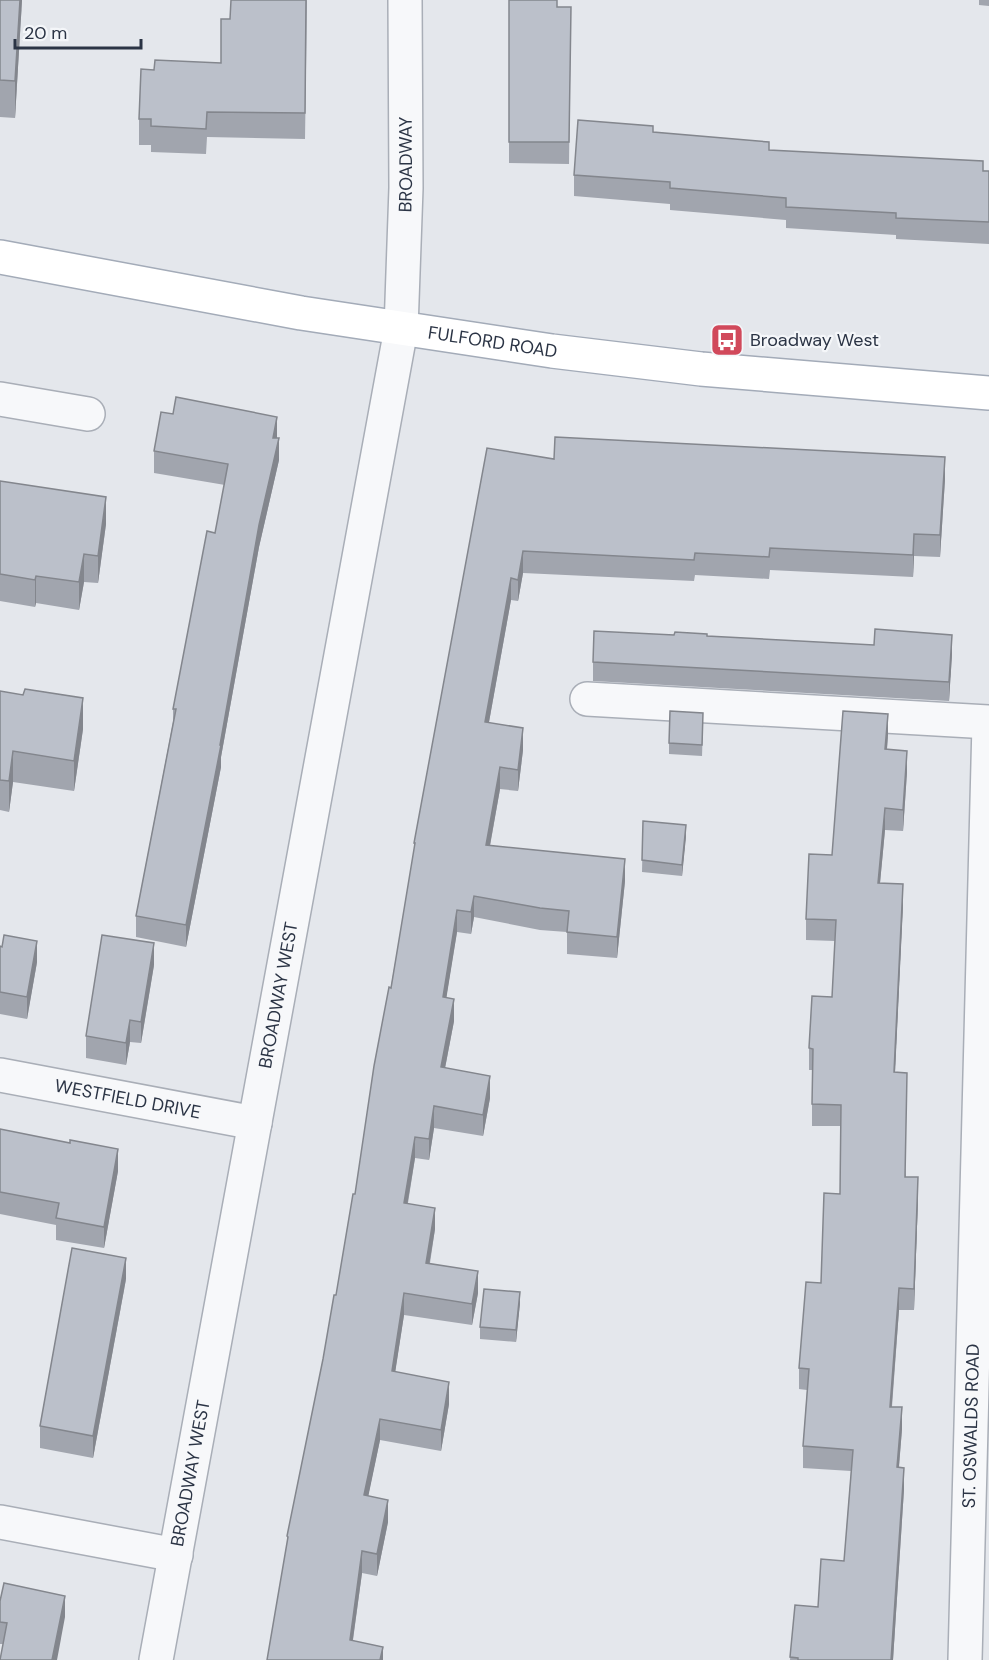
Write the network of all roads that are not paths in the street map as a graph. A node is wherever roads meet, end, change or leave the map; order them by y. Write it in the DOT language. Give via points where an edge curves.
graph roads {
  1 [pos="405,0"];
  2 [pos="0,257"];
  3 [pos="401,329"];
  4 [pos="989,393"];
  5 [pos="0,399"];
  6 [pos="88,414"];
  7 [pos="587,699"];
  8 [pos="989,723"];
  9 [pos="0,1075"];
  10 [pos="255,1123"];
  11 [pos="983,1153"];
  12 [pos="0,1522"];
  13 [pos="176,1555"];
  14 [pos="156,1660"];
  15 [pos="965,1660"];
  1 -- 3 [label="street, BROADWAY" via="406,188"];
  2 -- 3 [label="main road, FULFORD ROAD"];
  3 -- 4 [label="main road, FULFORD ROAD" via="701,369"];
  3 -- 10 [label="street, BROADWAY WEST"];
  5 -- 6 [label="street"];
  7 -- 8 [label="street"];
  8 -- 11 [label="street, ST. OSWALDS ROAD"];
  9 -- 10 [label="street, WESTFIELD DRIVE"];
  10 -- 13 [label="street, BROADWAY WEST"];
  11 -- 15 [label="street, ST. OSWALDS ROAD"];
  12 -- 13 [label="street"];
  13 -- 14 [label="street, BROADWAY WEST"];
}
